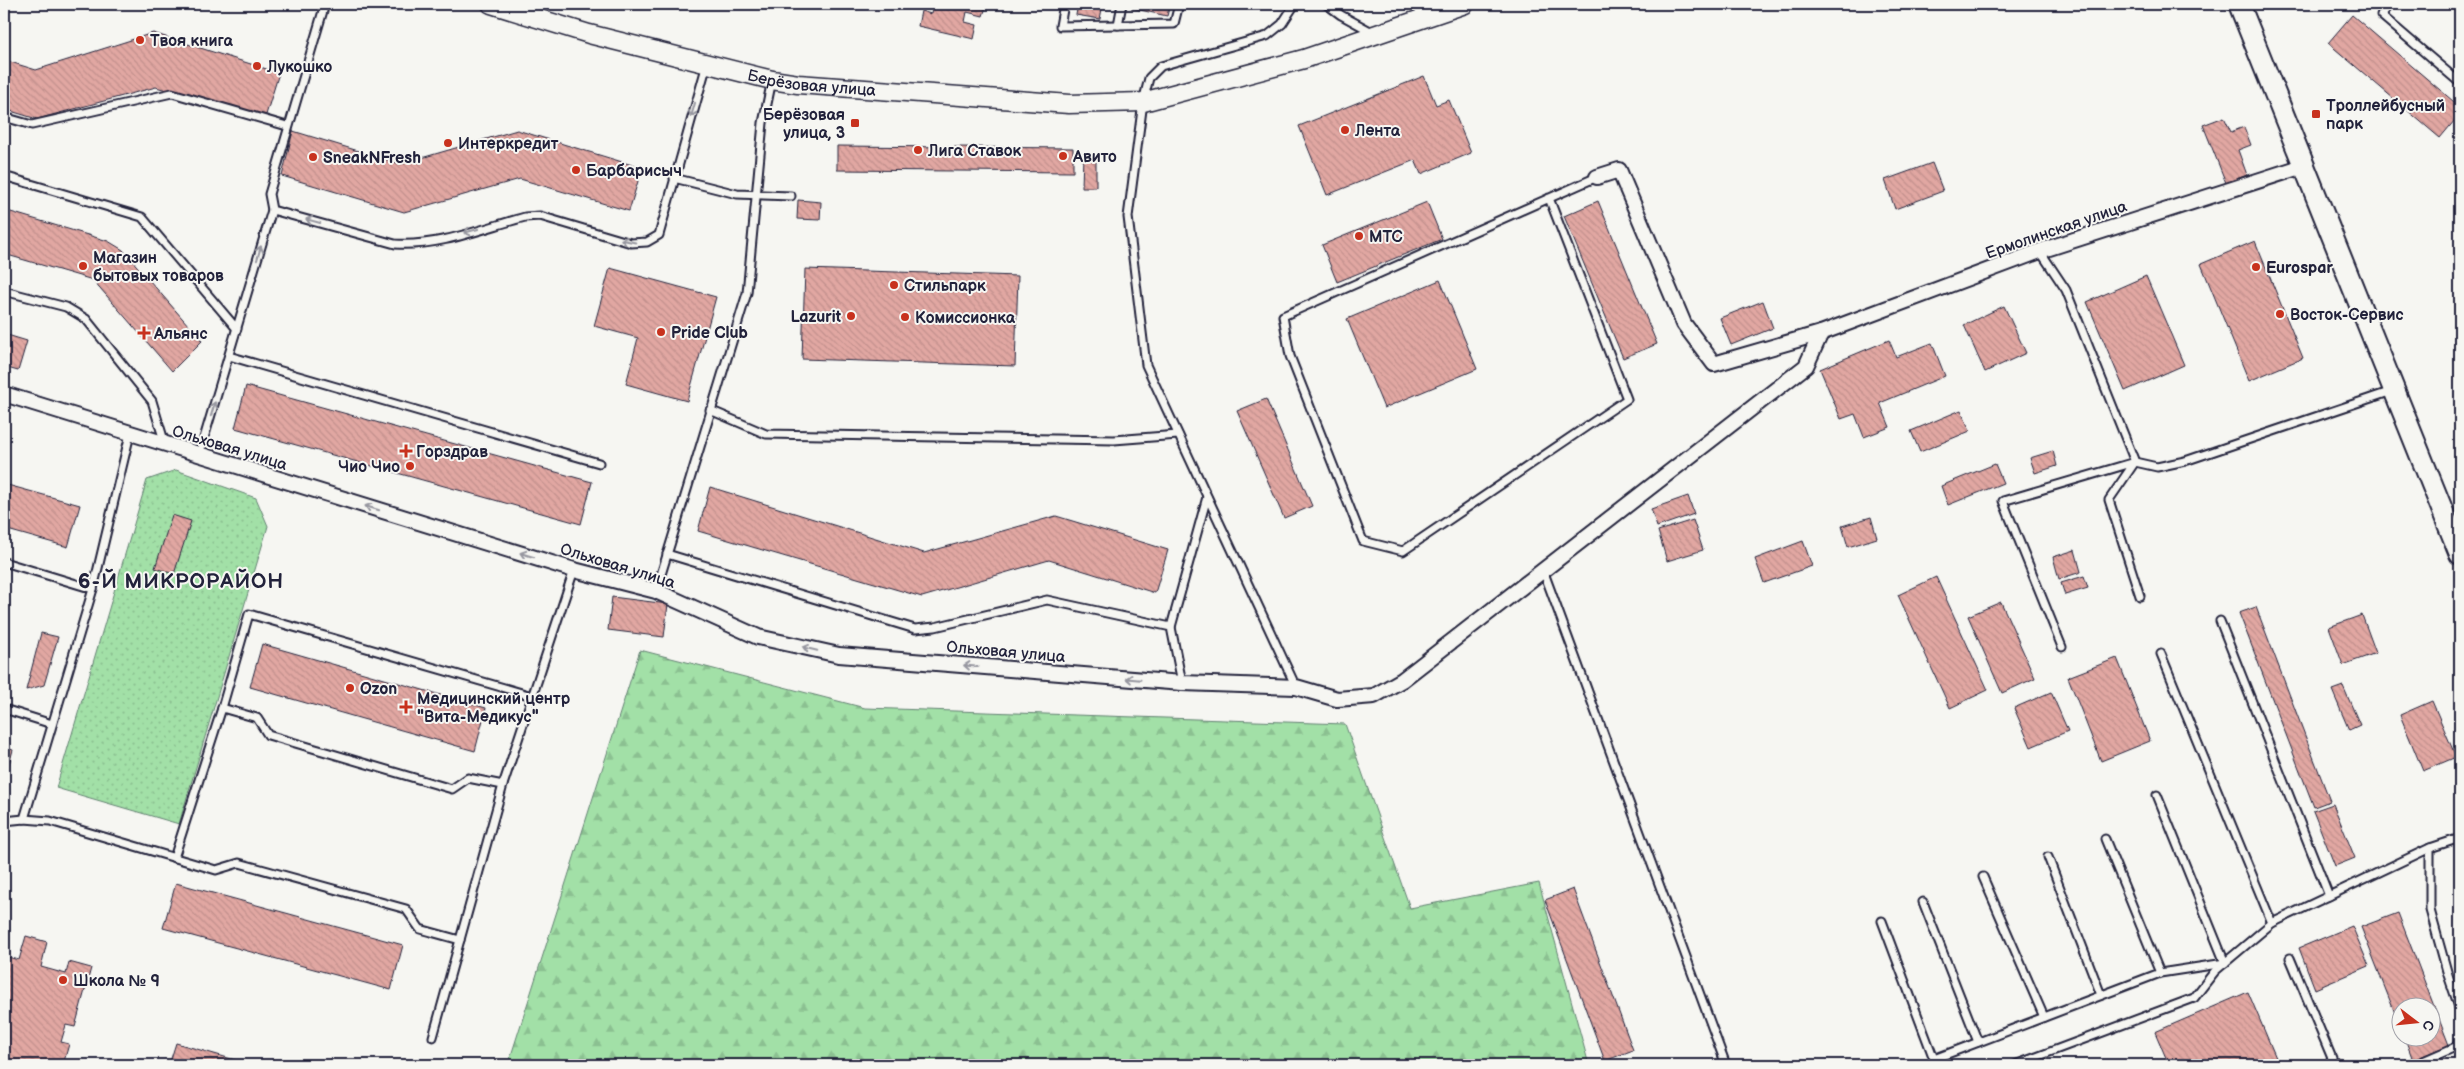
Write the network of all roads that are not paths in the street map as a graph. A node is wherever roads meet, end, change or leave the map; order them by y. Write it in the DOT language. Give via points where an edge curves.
graph roads {
  1 [pos="325,4"];
  2 [pos="490,4"];
  3 [pos="1064,4"];
  4 [pos="1120,4"];
  5 [pos="1179,4"];
  6 [pos="1295,4"];
  7 [pos="1326,4"];
  8 [pos="1465,4"];
  9 [pos="2238,4"];
  10 [pos="2391,4"];
  11 [pos="1118,25"];
  12 [pos="1377,34"];
  13 [pos="707,64"];
  14 [pos="772,80"];
  15 [pos="2459,82"];
  16 [pos="1144,102"];
  17 [pos="4,119"];
  18 [pos="287,126"];
  19 [pos="2304,166"];
  20 [pos="4,176"];
  21 [pos="674,178"];
  22 [pos="1597,178"];
  23 [pos="756,195"];
  24 [pos="791,196"];
  25 [pos="1549,198"];
  26 [pos="272,210"];
  27 [pos="2040,251"];
  28 [pos="4,292"];
  29 [pos="237,329"];
  30 [pos="1821,333"];
  31 [pos="229,356"];
  32 [pos="2395,390"];
  33 [pos="4,394"];
  34 [pos="710,410"];
  35 [pos="130,434"];
  36 [pos="1178,435"];
  37 [pos="165,445"];
  38 [pos="199,456"];
  39 [pos="2135,462"];
  40 [pos="599,463"];
  41 [pos="1207,497"];
  42 [pos="2460,550"];
  43 [pos="667,554"];
  44 [pos="4,562"];
  45 [pos="574,570"];
  46 [pos="1543,570"];
  47 [pos="93,589"];
  48 [pos="656,592"];
  49 [pos="2140,596"];
  50 [pos="2220,621"];
  51 [pos="1171,627"];
  52 [pos="2062,647"];
  53 [pos="2160,654"];
  54 [pos="1182,683"];
  55 [pos="1296,687"];
  56 [pos="532,696"];
  57 [pos="222,708"];
  58 [pos="4,709"];
  59 [pos="52,724"];
  60 [pos="503,785"];
  61 [pos="2158,795"];
  62 [pos="24,819"];
  63 [pos="4,821"];
  64 [pos="2460,838"];
  65 [pos="2105,839"];
  66 [pos="2430,848"];
  67 [pos="174,858"];
  68 [pos="2048,858"];
  69 [pos="1983,877"];
  70 [pos="2329,896"];
  71 [pos="1923,902"];
  72 [pos="1882,921"];
  73 [pos="2272,923"];
  74 [pos="460,940"];
  75 [pos="2290,958"];
  76 [pos="2225,963"];
  77 [pos="2160,972"];
  78 [pos="2101,995"];
  79 [pos="2460,1010"];
  80 [pos="2044,1017"];
  81 [pos="433,1037"];
  82 [pos="1978,1042"];
  83 [pos="2460,1045"];
  84 [pos="1726,1065"];
  85 [pos="2015,1065"];
  86 [pos="2342,1065"];
  87 [pos="2414,1065"];
  1 -- 18 [label="lane"];
  2 -- 13 [label="street, Берёзовая улица" via="589,34"];
  3 -- 11 [label="lane" via="1060,26"];
  4 -- 11 [label="lane"];
  5 -- 11 [label="lane" via="1174,24"];
  6 -- 16 [label="lane" via="1282,24 1267,36 1161,66 1149,78"];
  7 -- 12 [label="lane"];
  8 -- 12 [label="street, Берёзовая улица"];
  9 -- 19 [label="main road"];
  10 -- 15 [label="lane" via="2381,15"];
  12 -- 16 [label="street, Берёзовая улица" via="1304,59"];
  13 -- 14 [label="street, Берёзовая улица"];
  13 -- 21 [label="lane, one-way"];
  14 -- 16 [label="street, Берёзовая улица" via="1069,104"];
  14 -- 23 [label="lane" via="763,123"];
  16 -- 36 [label="lane" via="1128,217 1146,364"];
  17 -- 18 [label="lane" via="32,125 172,93"];
  18 -- 26 [label="lane" via="269,194"];
  19 -- 27 [label="street, Ермолинская улица"];
  19 -- 32 [label="main road"];
  20 -- 29 [label="lane" via="142,217"];
  21 -- 23 [label="lane" via="737,194"];
  21 -- 26 [label="lane, one-way" via="659,235 647,242 631,243 540,216 525,217 432,242 395,244"];
  22 -- 25 [label="lane"];
  22 -- 30 [label="street, Ермолинская улица" via="1619,170 1684,324 1714,364"];
  23 -- 24 [label="lane"];
  23 -- 34 [label="lane" via="747,293"];
  25 -- 25 [label="lane" via="1283,316 1290,356 1363,541 1403,551 1627,398"];
  29 -- 26 [label="lane, one-way"];
  27 -- 30 [label="street, Ермолинская улица"];
  27 -- 39 [label="lane" via="2066,290"];
  28 -- 37 [label="lane" via="66,307 86,319 152,401"];
  29 -- 31 [label="lane"];
  30 -- 46 [label="street, Ольховая улица" via="1806,366"];
  38 -- 31 [label="lane, one-way"];
  31 -- 40 [label="lane"];
  32 -- 39 [label="lane" via="2185,461 2158,467"];
  32 -- 42 [label="main road"];
  33 -- 35 [label="street, Ольховая улица"];
  34 -- 36 [label="lane" via="766,434 1114,440"];
  34 -- 43 [label="lane"];
  35 -- 37 [label="street, Ольховая улица"];
  35 -- 47 [label="lane"];
  36 -- 41 [label="lane"];
  37 -- 38 [label="street, Ольховая улица"];
  45 -- 38 [label="street, Ольховая улица, one-way"];
  39 -- 49 [label="lane" via="2110,500"];
  39 -- 52 [label="lane" via="2003,500"];
  41 -- 51 [label="lane"];
  41 -- 55 [label="lane"];
  43 -- 48 [label="lane"];
  43 -- 51 [label="lane" via="915,629 1047,600"];
  44 -- 47 [label="lane"];
  45 -- 48 [label="street, Ольховая улица"];
  45 -- 56 [label="lane"];
  46 -- 55 [label="street, Ольховая улица" via="1402,680 1374,696 1337,699"];
  46 -- 84 [label="lane"];
  47 -- 59 [label="lane"];
  54 -- 48 [label="street, Ольховая улица, one-way" via="839,655 758,637"];
  50 -- 70 [label="lane"];
  51 -- 54 [label="lane"];
  53 -- 73 [label="lane"];
  54 -- 55 [label="street, Ольховая улица"];
  56 -- 57 [label="lane" via="250,614"];
  56 -- 60 [label="lane"];
  57 -- 60 [label="lane" via="257,718 268,735 452,789 468,778"];
  57 -- 67 [label="lane"];
  58 -- 59 [label="lane"];
  59 -- 62 [label="lane"];
  60 -- 74 [label="lane"];
  61 -- 76 [label="lane"];
  62 -- 63 [label="lane"];
  62 -- 67 [label="lane" via="50,821"];
  64 -- 66 [label="lane"];
  65 -- 77 [label="lane"];
  66 -- 70 [label="lane"];
  66 -- 79 [label="lane" via="2430,910"];
  67 -- 74 [label="lane" via="216,870 239,863 406,909 420,929"];
  68 -- 78 [label="lane"];
  69 -- 80 [label="lane"];
  70 -- 73 [label="lane"];
  71 -- 82 [label="lane"];
  72 -- 82 [label="lane" via="1934,1059"];
  73 -- 76 [label="lane"];
  74 -- 81 [label="lane"];
  75 -- 86 [label="lane" via="2334,1063"];
  76 -- 77 [label="lane"];
  76 -- 85 [label="lane" via="2194,998"];
  77 -- 78 [label="lane"];
  78 -- 80 [label="lane"];
  80 -- 82 [label="lane"];
  83 -- 87 [label="lane"];
}
